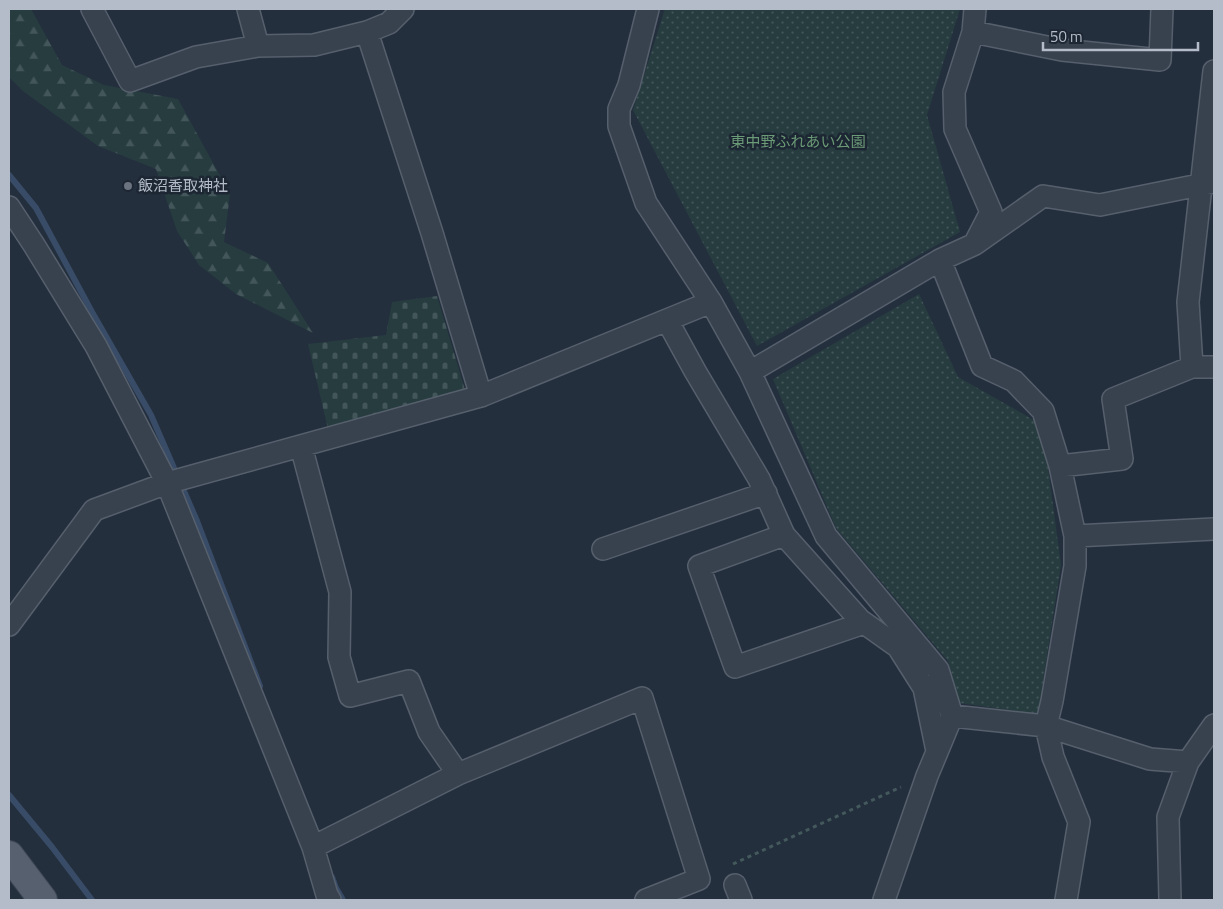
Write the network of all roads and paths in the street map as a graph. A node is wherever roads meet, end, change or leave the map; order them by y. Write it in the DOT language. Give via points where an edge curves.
graph roads {
  1 [pos="92,9"];
  2 [pos="248,9"];
  3 [pos="403,9"];
  4 [pos="648,9"];
  5 [pos="975,9"];
  6 [pos="1162,9"];
  7 [pos="367,32"];
  8 [pos="973,32"];
  9 [pos="258,46"];
  10 [pos="1214,71"];
  11 [pos="1208,184"];
  12 [pos="9,207"];
  13 [pos="975,244"];
  14 [pos="940,260"];
  15 [pos="711,302"];
  16 [pos="667,320"];
  17 [pos="1192,367"];
  18 [pos="1214,368"];
  19 [pos="750,372"];
  20 [pos="481,396"];
  21 [pos="301,446"];
  22 [pos="1060,466"];
  23 [pos="167,484"];
  24 [pos="766,493"];
  25 [pos="1214,529"];
  26 [pos="784,535"];
  27 [pos="1075,536"];
  28 [pos="603,549"];
  29 [pos="864,623"];
  30 [pos="9,625"];
  31 [pos="952,716"];
  32 [pos="1046,726"];
  33 [pos="1214,726"];
  34 [pos="937,751"];
  35 [pos="1188,762"];
  36 [pos="458,774"];
  37 [pos="927,776"];
  38 [pos="313,847"];
  39 [pos="9,855"];
  40 [pos="699,879"];
  41 [pos="323,898"];
  42 [pos="43,900"];
  43 [pos="646,900"];
  44 [pos="884,900"];
  45 [pos="1066,900"];
  46 [pos="1170,900"];
  1 -- 9 [label="street" via="130,81 196,57"];
  2 -- 9 [label="street"];
  3 -- 7 [label="street" via="389,23"];
  4 -- 15 [label="street" via="619,109 619,126 646,203"];
  5 -- 8 [label="street"];
  6 -- 8 [label="street" via="1160,60 1062,50"];
  7 -- 9 [label="street" via="314,45"];
  7 -- 20 [label="street"];
  8 -- 13 [label="street" via="954,92 954,129 991,212"];
  10 -- 11 [label="street"];
  11 -- 13 [label="street" via="1100,206 1043,196"];
  11 -- 17 [label="street" via="1188,302"];
  12 -- 23 [label="street" via="96,346"];
  13 -- 14 [label="street"];
  14 -- 19 [label="street"];
  14 -- 22 [label="street" via="982,366 1014,381 1044,410"];
  15 -- 16 [label="street"];
  15 -- 19 [label="street"];
  16 -- 20 [label="street"];
  16 -- 24 [label="street"];
  17 -- 18 [label="street"];
  17 -- 22 [label="street" via="1113,399 1122,459"];
  19 -- 31 [label="street" via="826,536 938,670"];
  20 -- 21 [label="street"];
  21 -- 23 [label="street"];
  21 -- 36 [label="street" via="340,592 339,657 350,696 409,681 429,732"];
  22 -- 27 [label="street"];
  23 -- 30 [label="street" via="94,510"];
  23 -- 38 [label="street"];
  24 -- 26 [label="street"];
  24 -- 28 [label="street"];
  25 -- 27 [label="street"];
  26 -- 29 [label="street"];
  26 -- 29 [label="street" via="699,566 735,667"];
  27 -- 32 [label="street" via="1076,566"];
  29 -- 34 [label="street" via="898,646 924,688"];
  31 -- 32 [label="street"];
  31 -- 34 [label="street"];
  32 -- 35 [label="street" via="1150,759"];
  32 -- 45 [label="street" via="1053,757 1079,822"];
  33 -- 35 [label="street"];
  34 -- 37 [label="street"];
  35 -- 46 [label="street" via="1168,817"];
  36 -- 38 [label="street"];
  36 -- 40 [label="street" via="642,698"];
  37 -- 40 [label="path"];
  37 -- 44 [label="street"];
  38 -- 41 [label="street"];
  39 -- 42 [label="main road"];
  40 -- 43 [label="street"];
}
